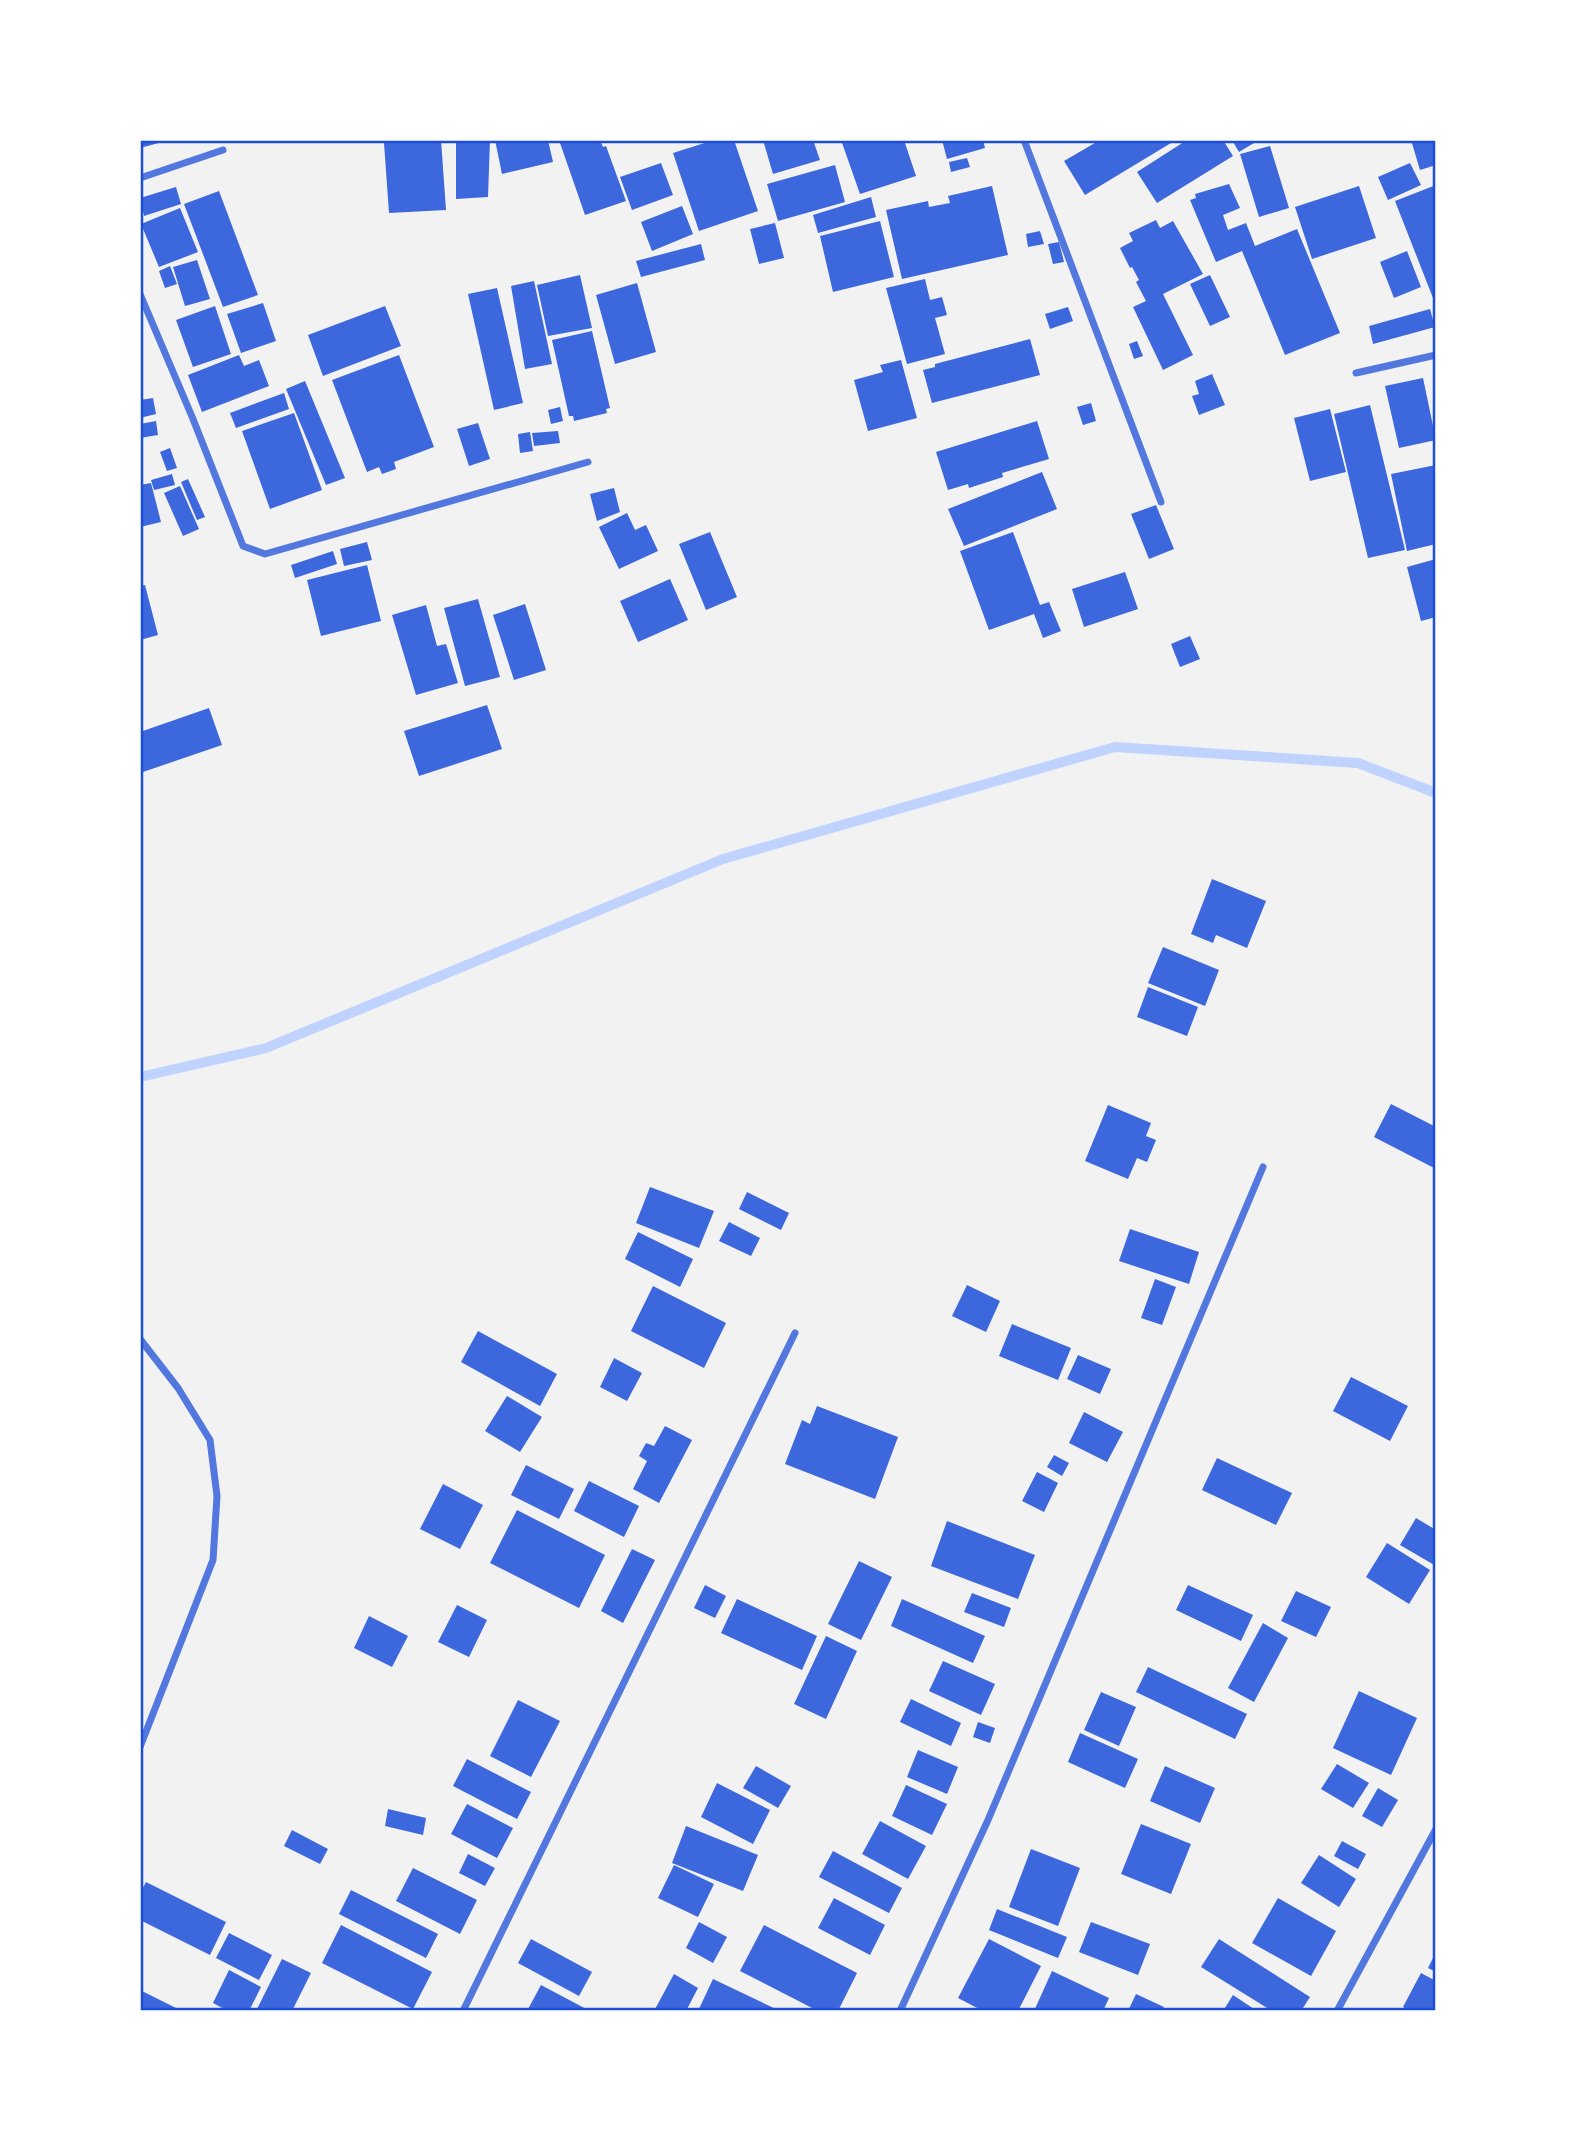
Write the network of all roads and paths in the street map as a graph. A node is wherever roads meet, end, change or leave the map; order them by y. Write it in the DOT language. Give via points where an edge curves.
graph roads {
  1 [pos="1024,140"];
  2 [pos="223,150"];
  3 [pos="140,178"];
  4 [pos="140,294"];
  5 [pos="1436,355"];
  6 [pos="1356,373"];
  7 [pos="588,462"];
  8 [pos="1161,502"];
  9 [pos="1263,1167"];
  10 [pos="795,1333"];
  11 [pos="140,1339"];
  12 [pos="140,1747"];
  13 [pos="1436,1829"];
  14 [pos="463,2011"];
  15 [pos="900,2011"];
  16 [pos="1337,2011"];
  1 -- 8 [label="street"];
  2 -- 3 [label="street"];
  4 -- 7 [label="street" via="243,546 265,554"];
  5 -- 6 [label="street"];
  9 -- 15 [label="street" via="988,1820"];
  10 -- 14 [label="street"];
  11 -- 12 [label="street" via="210,1440 217,1496 213,1560"];
  13 -- 16 [label="street"];
}
